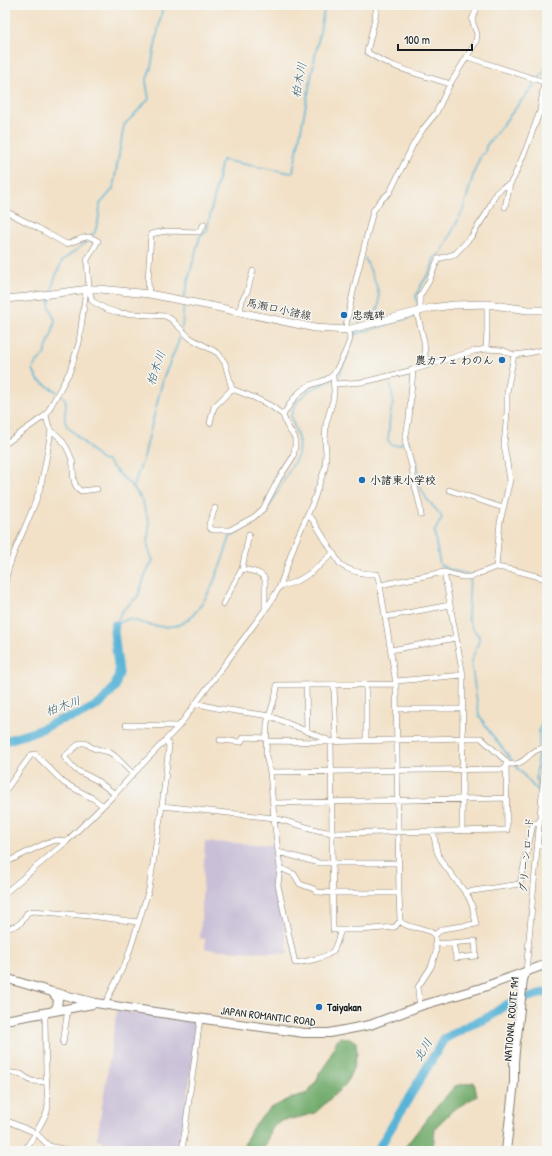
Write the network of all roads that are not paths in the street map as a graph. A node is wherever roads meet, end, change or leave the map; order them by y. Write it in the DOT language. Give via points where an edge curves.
graph roads {
  1 [pos="377,5"];
  2 [pos="478,5"];
  3 [pos="467,57"];
  4 [pos="450,84"];
  5 [pos="510,184"];
  6 [pos="505,207"];
  7 [pos="5,211"];
  8 [pos="204,224"];
  9 [pos="253,271"];
  10 [pos="87,289"];
  11 [pos="149,294"];
  12 [pos="5,299"];
  13 [pos="488,304"];
  14 [pos="547,310"];
  15 [pos="240,312"];
  16 [pos="418,312"];
  17 [pos="347,330"];
  18 [pos="486,349"];
  19 [pos="547,349"];
  20 [pos="514,355"];
  21 [pos="426,366"];
  22 [pos="413,370"];
  23 [pos="333,376"];
  24 [pos="334,384"];
  25 [pos="232,389"];
  26 [pos="46,415"];
  27 [pos="283,415"];
  28 [pos="210,423"];
  29 [pos="51,430"];
  30 [pos="5,444"];
  31 [pos="97,489"];
  32 [pos="449,490"];
  33 [pos="215,508"];
  34 [pos="504,508"];
  35 [pos="307,515"];
  36 [pos="421,515"];
  37 [pos="249,534"];
  38 [pos="332,553"];
  39 [pos="496,567"];
  40 [pos="242,568"];
  41 [pos="444,572"];
  42 [pos="547,579"];
  43 [pos="5,583"];
  44 [pos="380,585"];
  45 [pos="280,586"];
  46 [pos="223,604"];
  47 [pos="450,605"];
  48 [pos="265,609"];
  49 [pos="385,618"];
  50 [pos="456,638"];
  51 [pos="391,650"];
  52 [pos="463,675"];
  53 [pos="396,683"];
  54 [pos="366,684"];
  55 [pos="306,685"];
  56 [pos="334,685"];
  57 [pos="195,703"];
  58 [pos="397,709"];
  59 [pos="462,709"];
  60 [pos="270,716"];
  61 [pos="126,725"];
  62 [pos="179,726"];
  63 [pos="306,732"];
  64 [pos="462,738"];
  65 [pos="267,739"];
  66 [pos="398,739"];
  67 [pos="547,739"];
  68 [pos="166,740"];
  69 [pos="220,740"];
  70 [pos="366,740"];
  71 [pos="334,741"];
  72 [pos="546,748"];
  73 [pos="506,766"];
  74 [pos="462,769"];
  75 [pos="398,770"];
  76 [pos="331,771"];
  77 [pos="270,772"];
  78 [pos="133,774"];
  79 [pos="5,791"];
  80 [pos="115,794"];
  81 [pos="507,798"];
  82 [pos="462,799"];
  83 [pos="398,800"];
  84 [pos="541,801"];
  85 [pos="547,801"];
  86 [pos="332,802"];
  87 [pos="273,803"];
  88 [pos="103,806"];
  89 [pos="162,806"];
  90 [pos="274,818"];
  91 [pos="539,823"];
  92 [pos="398,831"];
  93 [pos="433,831"];
  94 [pos="462,831"];
  95 [pos="332,833"];
  96 [pos="67,841"];
  97 [pos="537,846"];
  98 [pos="547,846"];
  99 [pos="278,852"];
  100 [pos="5,863"];
  101 [pos="399,863"];
  102 [pos="333,864"];
  103 [pos="280,868"];
  104 [pos="5,892"];
  105 [pos="466,892"];
  106 [pos="333,893"];
  107 [pos="399,893"];
  108 [pos="400,921"];
  109 [pos="138,922"];
  110 [pos="5,929"];
  111 [pos="341,930"];
  112 [pos="435,935"];
  113 [pos="453,943"];
  114 [pos="436,944"];
  115 [pos="547,964"];
  116 [pos="526,972"];
  117 [pos="5,978"];
  118 [pos="52,992"];
  119 [pos="100,1004"];
  120 [pos="420,1006"];
  121 [pos="68,1008"];
  122 [pos="50,1012"];
  123 [pos="200,1019"];
  124 [pos="5,1020"];
  125 [pos="63,1043"];
  126 [pos="5,1072"];
  127 [pos="47,1082"];
  128 [pos="5,1120"];
  129 [pos="36,1133"];
  130 [pos="24,1151"];
  131 [pos="71,1151"];
  132 [pos="182,1151"];
  133 [pos="506,1151"];
  1 -- 4 [label="street" via="366,52 391,65"];
  2 -- 3 [label="street" via="472,20 477,34 476,42"];
  3 -- 4 [label="street"];
  3 -- 5 [label="street" via="544,82 540,111"];
  4 -- 17 [label="street" via="436,113 414,143 390,192 373,211 355,283"];
  5 -- 6 [label="street"];
  5 -- 16 [label="street" via="496,193 471,237 456,254 438,259 420,296"];
  7 -- 10 [label="street" via="66,244 86,237 98,241 87,260"];
  8 -- 11 [label="street" via="199,232 166,231 151,234"];
  9 -- 15 [label="street"];
  10 -- 11 [label="main road, 馬瀬口小諸線"];
  10 -- 12 [label="main road, 馬瀬口小諸線"];
  10 -- 25 [label="street" via="92,300 106,309 119,313 165,316 171,319 190,338 218,353 225,363"];
  10 -- 26 [label="street" via="79,343 70,372"];
  11 -- 15 [label="main road, 馬瀬口小諸線"];
  13 -- 14 [label="main road, 馬瀬口小諸線"];
  13 -- 16 [label="main road, 馬瀬口小諸線" via="454,305"];
  13 -- 18 [label="street"];
  15 -- 17 [label="main road, 馬瀬口小諸線" via="314,328"];
  16 -- 17 [label="main road, 馬瀬口小諸線"];
  16 -- 21 [label="street"];
  17 -- 23 [label="street" via="350,337 348,344"];
  18 -- 20 [label="street" via="502,350"];
  18 -- 21 [label="street" via="474,350"];
  19 -- 20 [label="street"];
  20 -- 34 [label="street" via="507,392 504,445 510,480"];
  21 -- 22 [label="street"];
  22 -- 24 [label="street" via="364,382"];
  22 -- 36 [label="street" via="405,441"];
  23 -- 24 [label="street"];
  23 -- 27 [label="street" via="305,387"];
  24 -- 35 [label="street" via="333,400 326,424 325,468"];
  25 -- 27 [label="street" via="271,406"];
  25 -- 28 [label="street" via="214,407"];
  26 -- 29 [label="street"];
  26 -- 30 [label="street"];
  27 -- 33 [label="street" via="295,438 293,457 263,509 230,530 213,530 209,528 209,524"];
  29 -- 31 [label="street" via="66,445 73,464 74,484 77,489"];
  29 -- 43 [label="street" via="40,487 7,570"];
  32 -- 34 [label="street"];
  34 -- 39 [label="street" via="500,522"];
  35 -- 38 [label="street" via="313,520"];
  35 -- 45 [label="street"];
  37 -- 40 [label="street"];
  38 -- 44 [label="street" via="346,569 377,574"];
  38 -- 45 [label="street" via="306,577"];
  39 -- 41 [label="street" via="470,577"];
  39 -- 42 [label="street"];
  40 -- 46 [label="street"];
  40 -- 48 [label="street" via="258,572 266,579"];
  41 -- 44 [label="street"];
  41 -- 47 [label="street"];
  44 -- 49 [label="street"];
  45 -- 48 [label="street"];
  47 -- 49 [label="street"];
  47 -- 50 [label="street"];
  48 -- 57 [label="street"];
  49 -- 51 [label="street"];
  50 -- 51 [label="street"];
  50 -- 52 [label="street"];
  51 -- 53 [label="street"];
  52 -- 53 [label="street"];
  52 -- 59 [label="street"];
  53 -- 54 [label="street"];
  53 -- 58 [label="street"];
  54 -- 56 [label="street"];
  54 -- 70 [label="street"];
  55 -- 56 [label="street"];
  55 -- 60 [label="street" via="277,685"];
  55 -- 63 [label="street"];
  56 -- 71 [label="street"];
  57 -- 60 [label="street"];
  57 -- 62 [label="street"];
  58 -- 59 [label="street"];
  58 -- 66 [label="street"];
  59 -- 64 [label="street"];
  60 -- 63 [label="street"];
  60 -- 65 [label="street" via="267,723"];
  61 -- 62 [label="street"];
  62 -- 68 [label="street"];
  63 -- 71 [label="street"];
  64 -- 66 [label="street"];
  64 -- 73 [label="street" via="481,738 506,761"];
  64 -- 74 [label="street"];
  65 -- 69 [label="street" via="244,737 241,742"];
  65 -- 71 [label="street"];
  65 -- 77 [label="street" via="266,756"];
  66 -- 70 [label="street"];
  66 -- 75 [label="street"];
  67 -- 72 [label="street, グリーンロード"];
  68 -- 78 [label="street"];
  68 -- 89 [label="street" via="169,746"];
  70 -- 71 [label="street"];
  71 -- 76 [label="street"];
  72 -- 73 [label="street" via="535,750 518,764"];
  72 -- 84 [label="street, グリーンロード"];
  73 -- 74 [label="street"];
  73 -- 81 [label="street"];
  74 -- 75 [label="street"];
  74 -- 82 [label="street"];
  75 -- 76 [label="street"];
  75 -- 83 [label="street"];
  76 -- 77 [label="street"];
  76 -- 86 [label="street"];
  77 -- 87 [label="street"];
  78 -- 80 [label="street"];
  78 -- 80 [label="street" via="109,752 85,743 80,743 64,758 76,770"];
  79 -- 88 [label="street" via="31,755 35,754 64,783"];
  80 -- 88 [label="street"];
  81 -- 82 [label="street"];
  81 -- 94 [label="street" via="507,830"];
  82 -- 83 [label="street"];
  82 -- 94 [label="street"];
  83 -- 86 [label="street"];
  83 -- 92 [label="street"];
  84 -- 85 [label="street"];
  84 -- 91 [label="street, グリーンロード"];
  86 -- 87 [label="street"];
  86 -- 95 [label="street"];
  87 -- 90 [label="street"];
  88 -- 96 [label="street"];
  89 -- 90 [label="street"];
  89 -- 109 [label="street" via="149,889"];
  90 -- 95 [label="street"];
  90 -- 99 [label="street"];
  91 -- 97 [label="street, グリーンロード"];
  91 -- 105 [label="street" via="533,824 520,884"];
  92 -- 93 [label="street"];
  92 -- 95 [label="street"];
  92 -- 101 [label="street"];
  93 -- 94 [label="street"];
  93 -- 105 [label="street" via="437,852 442,862"];
  95 -- 102 [label="street"];
  96 -- 100 [label="street" via="56,840 44,844"];
  96 -- 104 [label="street"];
  97 -- 98 [label="street"];
  97 -- 116 [label="street, グリーンロード"];
  99 -- 102 [label="street" via="319,863"];
  99 -- 103 [label="street"];
  101 -- 102 [label="street"];
  101 -- 107 [label="street"];
  102 -- 106 [label="street"];
  103 -- 106 [label="street" via="294,874 300,884 317,892"];
  103 -- 111 [label="street" via="278,885 295,963 306,962 333,950"];
  105 -- 112 [label="street" via="476,924 442,929"];
  106 -- 107 [label="street"];
  106 -- 111 [label="street" via="333,930"];
  107 -- 108 [label="street"];
  108 -- 111 [label="street" via="396,927"];
  108 -- 112 [label="street" via="414,928 428,930"];
  109 -- 110 [label="street" via="33,911 27,913 18,926"];
  109 -- 119 [label="street" via="127,959"];
  112 -- 114 [label="street"];
  113 -- 113 [label="street" via="475,941 476,956 456,958"];
  113 -- 114 [label="street"];
  114 -- 120 [label="street" via="431,967 418,987"];
  115 -- 116 [label="highway, JAPAN ROMANTIC ROAD"];
  116 -- 120 [label="highway, JAPAN ROMANTIC ROAD"];
  116 -- 133 [label="highway, NATIONAL ROUTE 141" via="523,979 523,1003 514,1062"];
  117 -- 118 [label="highway"];
  118 -- 119 [label="highway"];
  118 -- 122 [label="highway" via="58,999 57,1007"];
  119 -- 121 [label="highway"];
  119 -- 123 [label="highway, JAPAN ROMANTIC ROAD"];
  120 -- 123 [label="highway, JAPAN ROMANTIC ROAD" via="370,1025 329,1033 304,1033"];
  121 -- 122 [label="highway"];
  121 -- 125 [label="street"];
  122 -- 124 [label="highway"];
  122 -- 127 [label="street" via="45,1026"];
  123 -- 132 [label="street"];
  126 -- 127 [label="street" via="21,1074 31,1081"];
  127 -- 129 [label="street" via="47,1112"];
  128 -- 129 [label="street"];
  129 -- 130 [label="street"];
  129 -- 131 [label="street" via="49,1146"];
}
